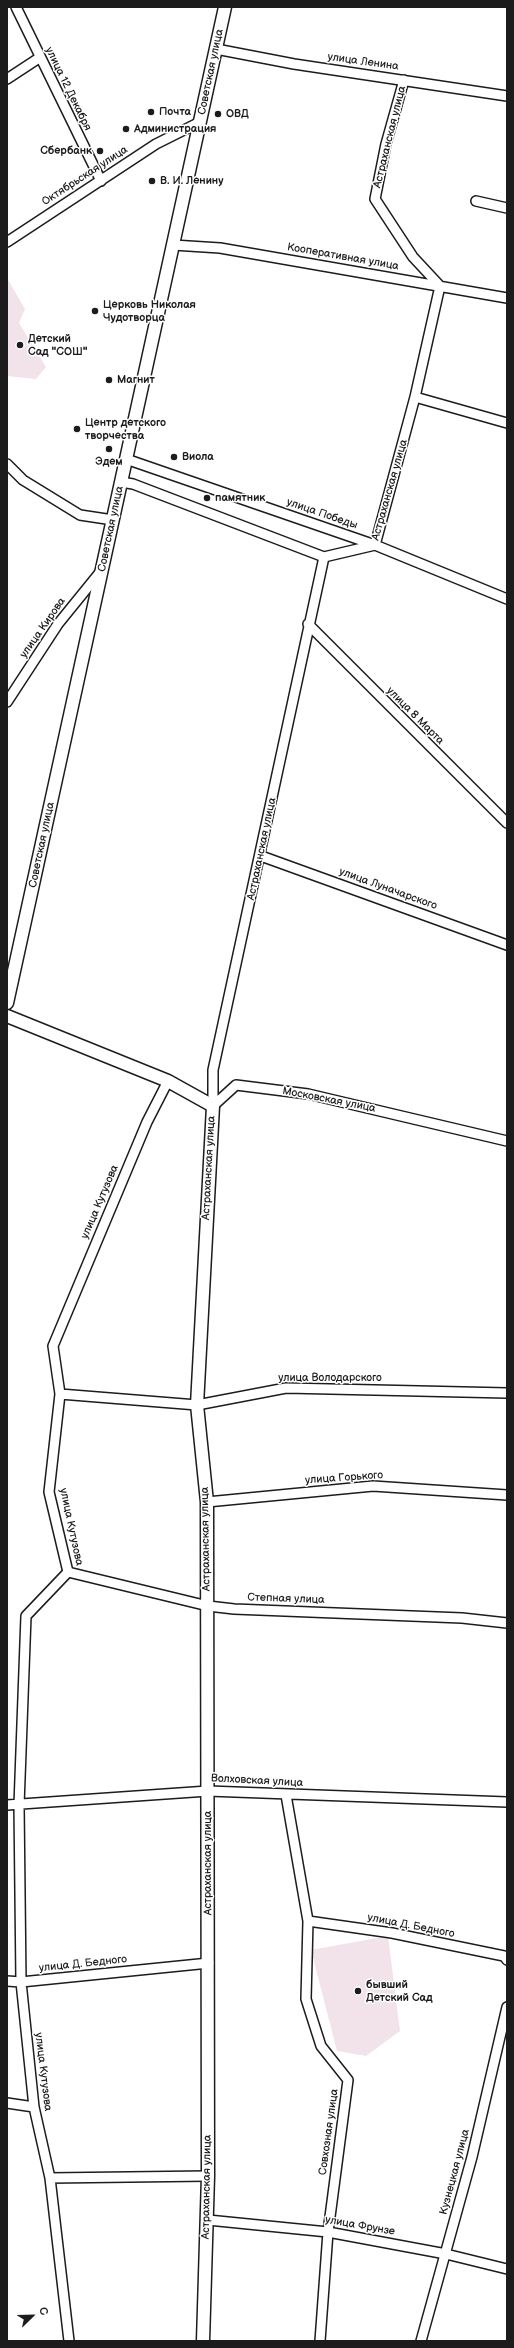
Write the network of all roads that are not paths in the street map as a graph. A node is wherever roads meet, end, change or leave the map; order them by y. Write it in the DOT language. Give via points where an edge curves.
graph roads {
  1 [pos="16,7"];
  2 [pos="226,7"];
  3 [pos="216,49"];
  4 [pos="39,58"];
  5 [pos="7,79"];
  6 [pos="404,80"];
  7 [pos="507,96"];
  8 [pos="200,122"];
  9 [pos="101,181"];
  10 [pos="476,201"];
  11 [pos="507,208"];
  12 [pos="7,242"];
  13 [pos="173,245"];
  14 [pos="440,286"];
  15 [pos="507,298"];
  16 [pos="415,397"];
  17 [pos="507,423"];
  18 [pos="126,459"];
  19 [pos="7,464"];
  20 [pos="121,482"];
  21 [pos="113,520"];
  22 [pos="375,546"];
  23 [pos="324,557"];
  24 [pos="102,570"];
  25 [pos="507,599"];
  26 [pos="308,624"];
  27 [pos="7,702"];
  28 [pos="507,823"];
  29 [pos="261,856"];
  30 [pos="507,945"];
  31 [pos="7,1004"];
  32 [pos="7,1016"];
  33 [pos="168,1081"];
  34 [pos="213,1106"];
  35 [pos="507,1140"];
  36 [pos="507,1393"];
  37 [pos="60,1394"];
  38 [pos="197,1406"];
  39 [pos="507,1496"];
  40 [pos="207,1502"];
  41 [pos="68,1572"];
  42 [pos="208,1606"];
  43 [pos="507,1623"];
  44 [pos="208,1790"];
  45 [pos="286,1795"];
  46 [pos="507,1802"];
  47 [pos="7,1805"];
  48 [pos="19,1806"];
  49 [pos="308,1921"];
  50 [pos="507,1960"];
  51 [pos="208,1964"];
  52 [pos="7,1980"];
  53 [pos="21,1982"];
  54 [pos="507,2007"];
  55 [pos="7,2103"];
  56 [pos="34,2106"];
  57 [pos="208,2176"];
  58 [pos="50,2178"];
  59 [pos="208,2220"];
  60 [pos="328,2232"];
  61 [pos="446,2254"];
  62 [pos="507,2269"];
  63 [pos="70,2341"];
  64 [pos="203,2341"];
  65 [pos="320,2341"];
  66 [pos="421,2341"];
  1 -- 4 [label="street, улица 12 Декабря"];
  2 -- 3 [label="street, Советская улица"];
  3 -- 6 [label="street, улица Ленина" via="294,64"];
  3 -- 8 [label="street, Советская улица"];
  4 -- 5 [label="street"];
  4 -- 9 [label="street, улица 12 Декабря"];
  6 -- 7 [label="street, улица Ленина"];
  6 -- 14 [label="street, Астраханская улица" via="386,144 375,199 413,257"];
  8 -- 9 [label="street, Октябрьская улица" via="156,144"];
  8 -- 13 [label="street, Советская улица"];
  9 -- 12 [label="street, Октябрьская улица"];
  10 -- 11 [label="street"];
  13 -- 14 [label="street, Кооперативная улица" via="220,248"];
  13 -- 18 [label="street, Советская улица"];
  14 -- 15 [label="street, Кооперативная улица"];
  14 -- 16 [label="street, Астраханская улица"];
  16 -- 17 [label="street"];
  16 -- 22 [label="street, Астраханская улица"];
  18 -- 20 [label="street, Советская улица"];
  18 -- 22 [label="street, улица Победы"];
  19 -- 21 [label="street" via="23,480 80,515"];
  20 -- 21 [label="street, Советская улица"];
  20 -- 23 [label="street" via="133,484"];
  21 -- 24 [label="street, Советская улица"];
  22 -- 23 [label="street, Астраханская улица"];
  22 -- 25 [label="street, улица Победы"];
  23 -- 26 [label="street, Астраханская улица"];
  24 -- 27 [label="street, улица Кирова" via="58,624"];
  24 -- 31 [label="street, Советская улица"];
  26 -- 28 [label="street, улица 8 Марта"];
  26 -- 29 [label="street, Астраханская улица"];
  29 -- 30 [label="street, улица Луначарского"];
  29 -- 34 [label="street, Астраханская улица" via="213,1070"];
  32 -- 33 [label="street"];
  33 -- 34 [label="street"];
  33 -- 37 [label="street, улица Кутузова" via="147,1122 53,1346"];
  34 -- 35 [label="street, Московская улица" via="236,1085 308,1094"];
  34 -- 38 [label="street, Астраханская улица"];
  36 -- 38 [label="street, улица Володарского" via="286,1388"];
  37 -- 38 [label="street, улица Володарского"];
  37 -- 41 [label="street, улица Кутузова" via="49,1492"];
  38 -- 40 [label="street, Астраханская улица"];
  39 -- 40 [label="street, улица Горького" via="373,1486"];
  40 -- 42 [label="street, Астраханская улица"];
  41 -- 42 [label="street, Степная улица"];
  41 -- 48 [label="street, улица Кутузова" via="26,1616"];
  42 -- 43 [label="street, Степная улица" via="462,1618"];
  42 -- 44 [label="street, Астраханская улица"];
  44 -- 45 [label="street, Волховская улица"];
  44 -- 48 [label="street, Волховская улица"];
  44 -- 51 [label="street, Астраханская улица"];
  45 -- 46 [label="street, Волховская улица"];
  45 -- 49 [label="street, Совхозная улица"];
  47 -- 48 [label="street, Волховская улица"];
  48 -- 53 [label="street, улица Кутузова"];
  49 -- 50 [label="street, улица Д. Бедного" via="392,1933 504,1956"];
  49 -- 60 [label="street, Совхозная улица" via="306,1999 321,2046 348,2080"];
  51 -- 53 [label="street, улица Д. Бедного"];
  51 -- 57 [label="street, Астраханская улица"];
  52 -- 53 [label="street, улица Д. Бедного"];
  53 -- 56 [label="street, улица Кутузова"];
  54 -- 61 [label="street, Кузнецкая улица" via="472,2158"];
  55 -- 56 [label="street"];
  56 -- 58 [label="street, улица Кутузова"];
  57 -- 58 [label="street"];
  57 -- 59 [label="street, Астраханская улица"];
  58 -- 63 [label="street, улица Кутузова"];
  59 -- 60 [label="street, улица Фрунзе"];
  59 -- 64 [label="street, Астраханская улица"];
  60 -- 61 [label="street, улица Фрунзе"];
  60 -- 65 [label="street, Совхозная улица"];
  61 -- 62 [label="street, улица Фрунзе"];
  61 -- 66 [label="street, Кузнецкая улица"];
}
